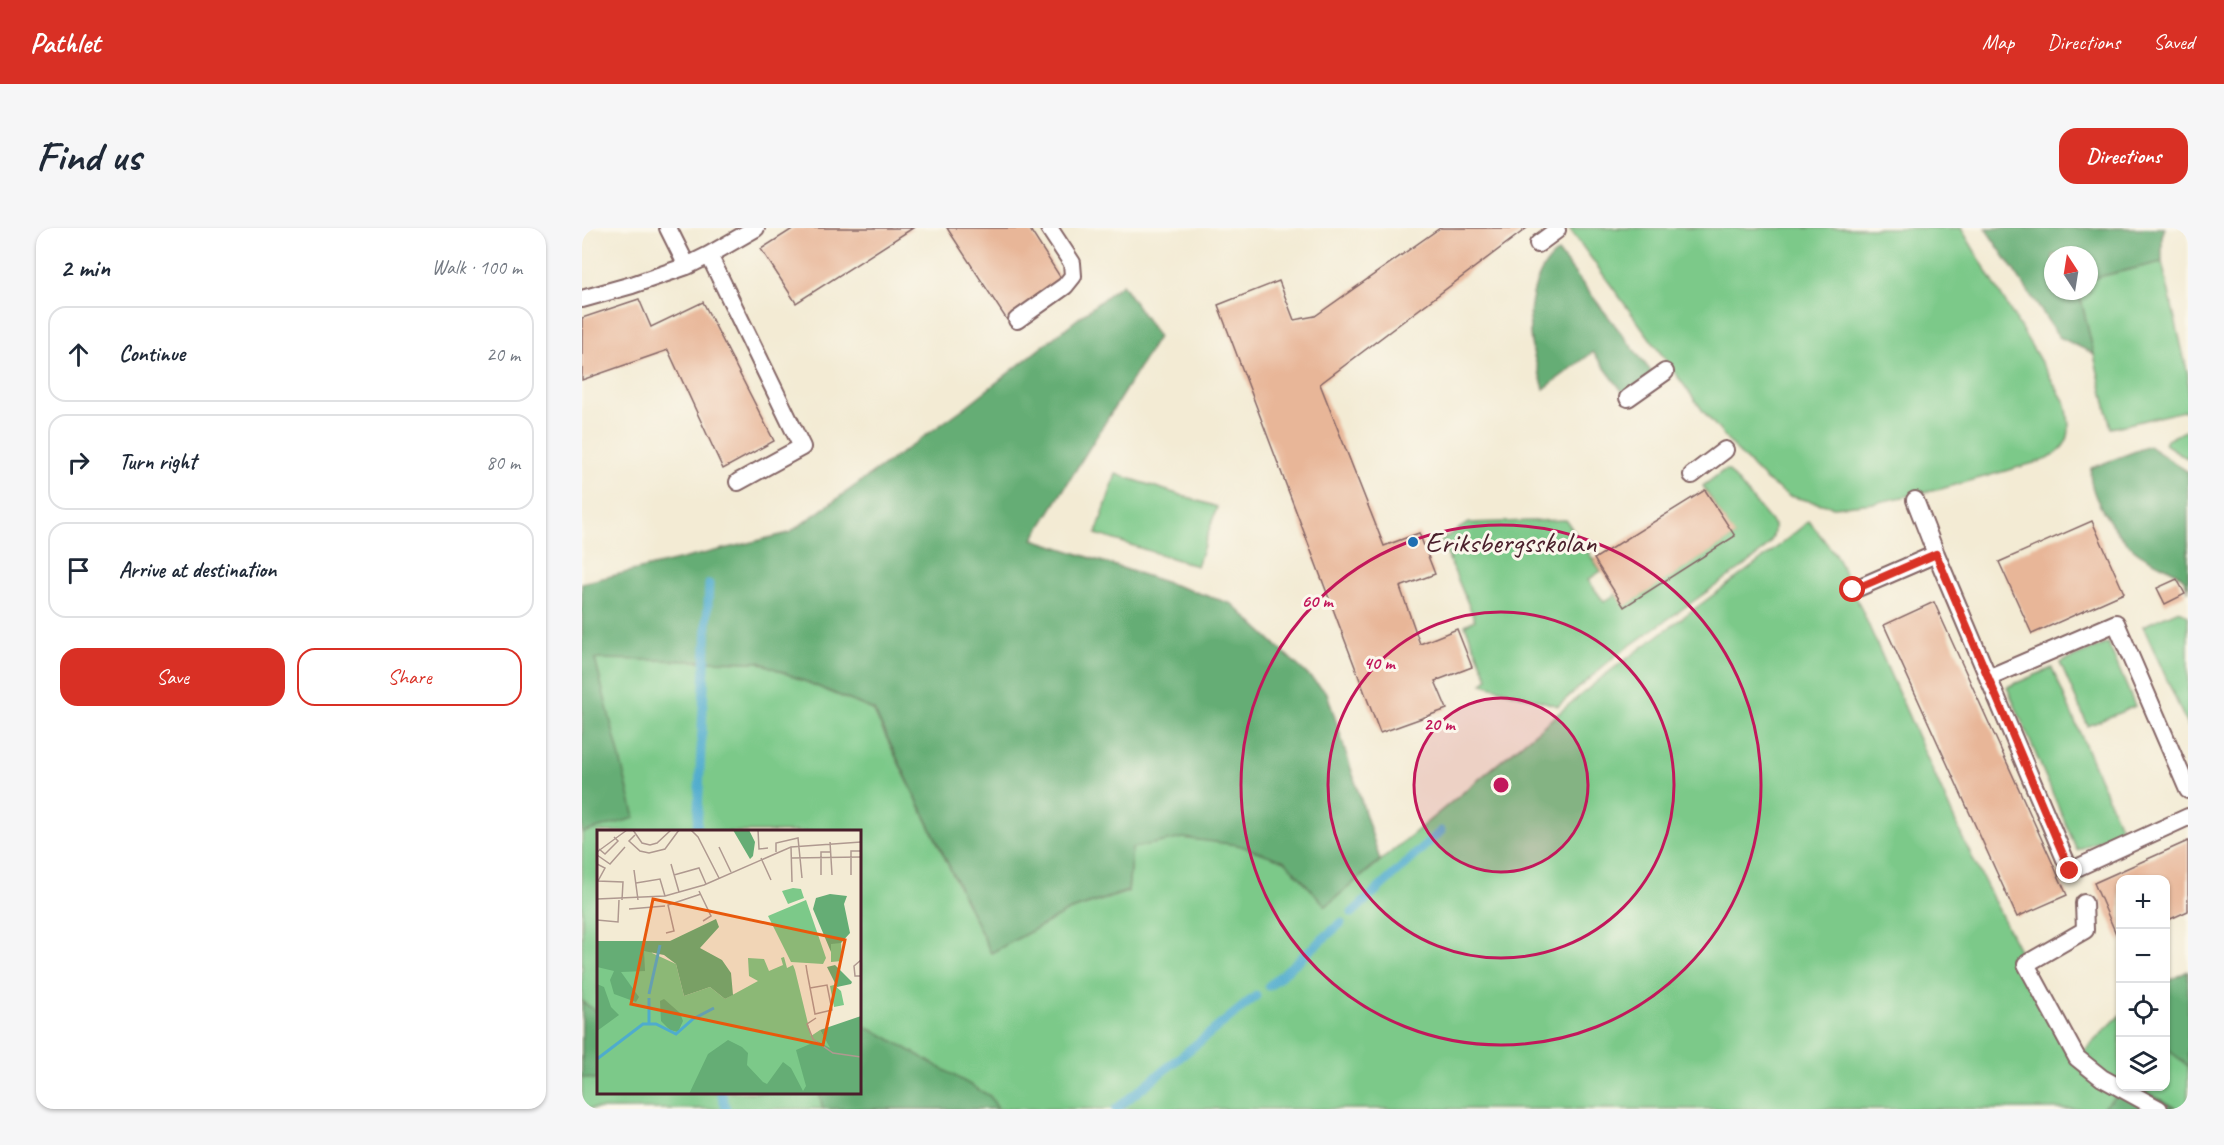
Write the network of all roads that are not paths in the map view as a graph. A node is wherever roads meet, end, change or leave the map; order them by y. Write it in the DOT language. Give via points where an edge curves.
graph roads {
  1 [pos="668,228"];
  2 [pos="756,228"];
  3 [pos="1049,228"];
  4 [pos="1557,230"];
  5 [pos="1538,244"];
  6 [pos="709,255"];
  7 [pos="687,266"];
  8 [pos="582,299"];
  9 [pos="1017,320"];
  10 [pos="1665,372"];
  11 [pos="1628,398"];
  12 [pos="1725,450"];
  13 [pos="1692,475"];
  14 [pos="738,482"];
  15 [pos="1915,500"];
  16 [pos="1936,554"];
  17 [pos="1853,590"];
  18 [pos="1988,678"];
  19 [pos="2188,790"];
  20 [pos="2188,817"];
  21 [pos="2084,903"];
  22 [pos="2159,1109"];
  1 -- 7 [label="lane"];
  2 -- 6 [label="lane"];
  3 -- 9 [label="lane" via="1072,263 1073,276"];
  4 -- 5 [label="lane"];
  6 -- 7 [label="lane"];
  6 -- 14 [label="lane" via="802,447"];
  7 -- 8 [label="lane"];
  10 -- 11 [label="lane"];
  12 -- 13 [label="lane"];
  15 -- 16 [label="lane"];
  16 -- 17 [label="lane"];
  16 -- 18 [label="lane"];
  18 -- 19 [label="lane" via="2116,623"];
  18 -- 20 [label="lane" via="2070,871"];
  21 -- 22 [label="lane" via="2085,930 2026,964 2077,1058 2102,1078"];
}
